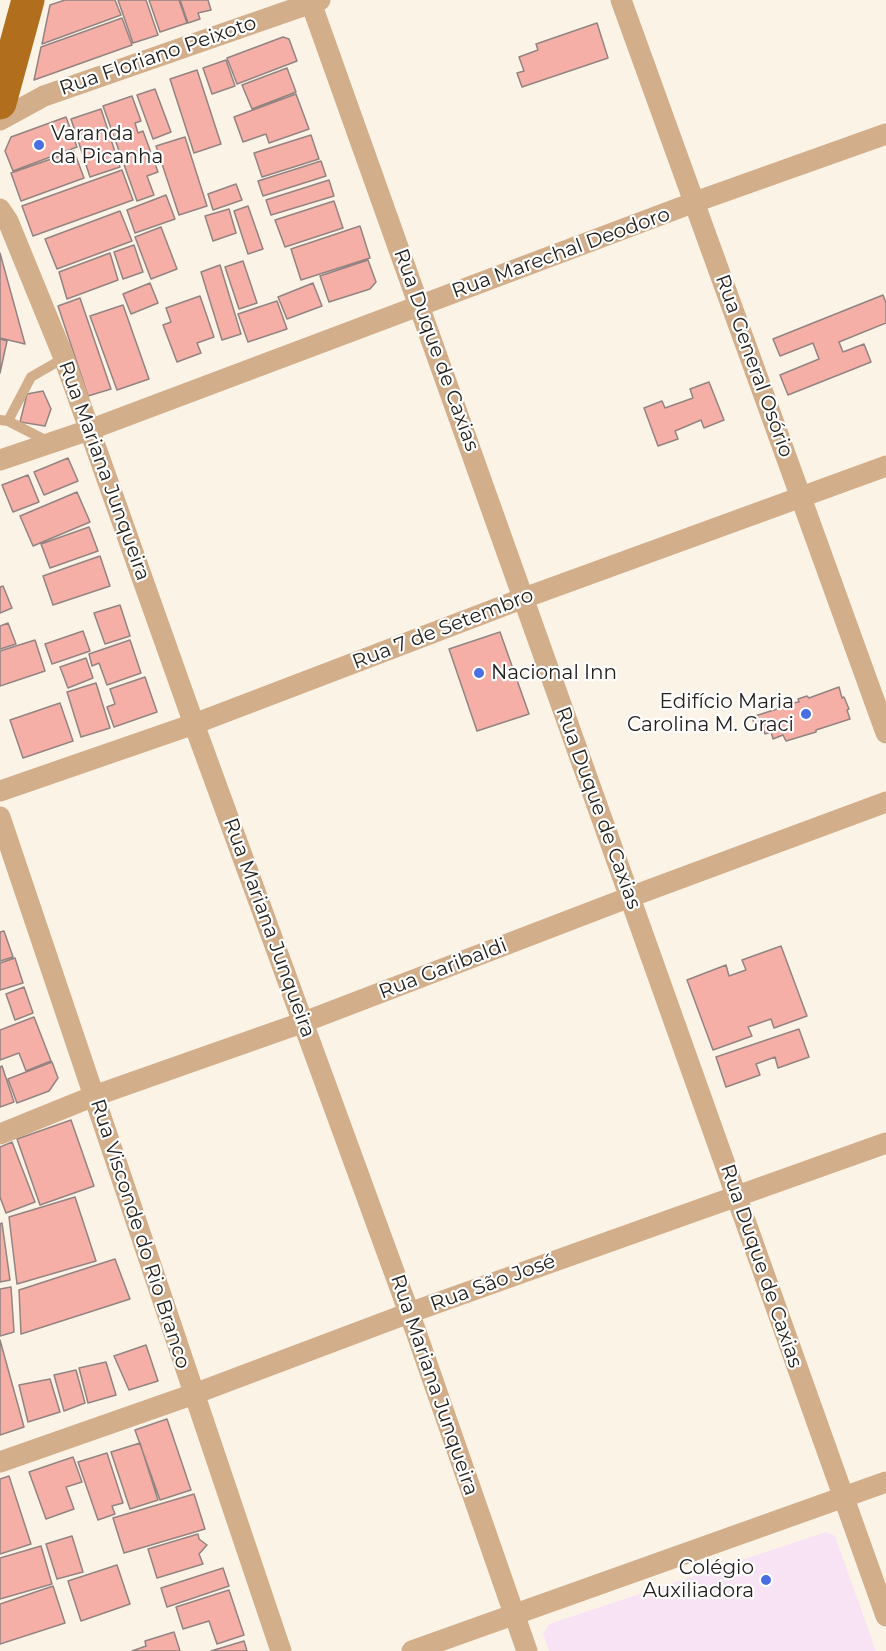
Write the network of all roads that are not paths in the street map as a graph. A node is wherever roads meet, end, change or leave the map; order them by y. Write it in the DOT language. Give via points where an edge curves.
graph roads {
  1 [pos="28,0"];
  2 [pos="621,0"];
  3 [pos="314,1"];
  4 [pos="1,103"];
  5 [pos="886,134"];
  6 [pos="695,202"];
  7 [pos="0,209"];
  8 [pos="420,305"];
  9 [pos="64,358"];
  10 [pos="4,420"];
  11 [pos="89,430"];
  12 [pos="51,443"];
  13 [pos="0,460"];
  14 [pos="886,466"];
  15 [pos="801,497"];
  16 [pos="524,598"];
  17 [pos="194,724"];
  18 [pos="886,733"];
  19 [pos="0,791"];
  20 [pos="886,802"];
  21 [pos="0,817"];
  22 [pos="630,897"];
  23 [pos="304,1022"];
  24 [pos="94,1096"];
  25 [pos="0,1134"];
  26 [pos="886,1143"];
  27 [pos="737,1197"];
  28 [pos="409,1313"];
  29 [pos="194,1394"];
  30 [pos="0,1462"];
  31 [pos="886,1482"];
  32 [pos="843,1498"];
  33 [pos="514,1616"];
  34 [pos="886,1616"];
  35 [pos="281,1651"];
  36 [pos="412,1651"];
  37 [pos="527,1651"];
  1 -- 4 [label="main road"];
  2 -- 6 [label="street, Rua General Osório"];
  3 -- 4 [label="street, Rua Floriano Peixoto" via="44,96"];
  3 -- 8 [label="street, Rua Duque de Caxias"];
  5 -- 6 [label="street, Rua Marechal Deodoro"];
  6 -- 8 [label="street, Rua Marechal Deodoro"];
  6 -- 15 [label="street, Rua General Osório"];
  7 -- 9 [label="street, Rua Mariana Junqueira"];
  8 -- 11 [label="street, Rua Marechal Deodoro"];
  8 -- 16 [label="street, Rua Duque de Caxias"];
  9 -- 10 [label="lane" via="31,376"];
  9 -- 11 [label="street, Rua Mariana Junqueira"];
  10 -- 12 [label="lane"];
  11 -- 12 [label="street, Rua Marechal Deodoro"];
  11 -- 17 [label="street, Rua Mariana Junqueira"];
  12 -- 13 [label="street, Rua Marechal Deodoro"];
  14 -- 15 [label="street, Rua 7 de Setembro"];
  15 -- 16 [label="street, Rua 7 de Setembro"];
  15 -- 18 [label="street, Rua General Osório"];
  16 -- 17 [label="street, Rua 7 de Setembro"];
  16 -- 22 [label="street, Rua Duque de Caxias"];
  17 -- 19 [label="street, Rua 7 de Setembro"];
  17 -- 23 [label="street, Rua Mariana Junqueira"];
  20 -- 22 [label="street, Rua Garibaldi"];
  21 -- 24 [label="street, Rua Visconde do Rio Branco"];
  22 -- 23 [label="street, Rua Garibaldi"];
  22 -- 27 [label="street, Rua Duque de Caxias"];
  23 -- 24 [label="street, Rua Garibaldi"];
  23 -- 28 [label="street, Rua Mariana Junqueira"];
  24 -- 25 [label="street, Rua Garibaldi"];
  24 -- 29 [label="street, Rua Visconde do Rio Branco"];
  26 -- 27 [label="street, Rua São José"];
  27 -- 28 [label="street, Rua São José"];
  27 -- 32 [label="street, Rua Duque de Caxias"];
  28 -- 29 [label="street, Rua São José"];
  28 -- 33 [label="street, Rua Mariana Junqueira"];
  29 -- 30 [label="street, Rua São José"];
  29 -- 35 [label="street, Rua Visconde do Rio Branco"];
  31 -- 32 [label="street"];
  32 -- 33 [label="street"];
  32 -- 34 [label="street, Rua Duque de Caxias"];
  33 -- 36 [label="street"];
  33 -- 37 [label="street, Rua Mariana Junqueira"];
}
